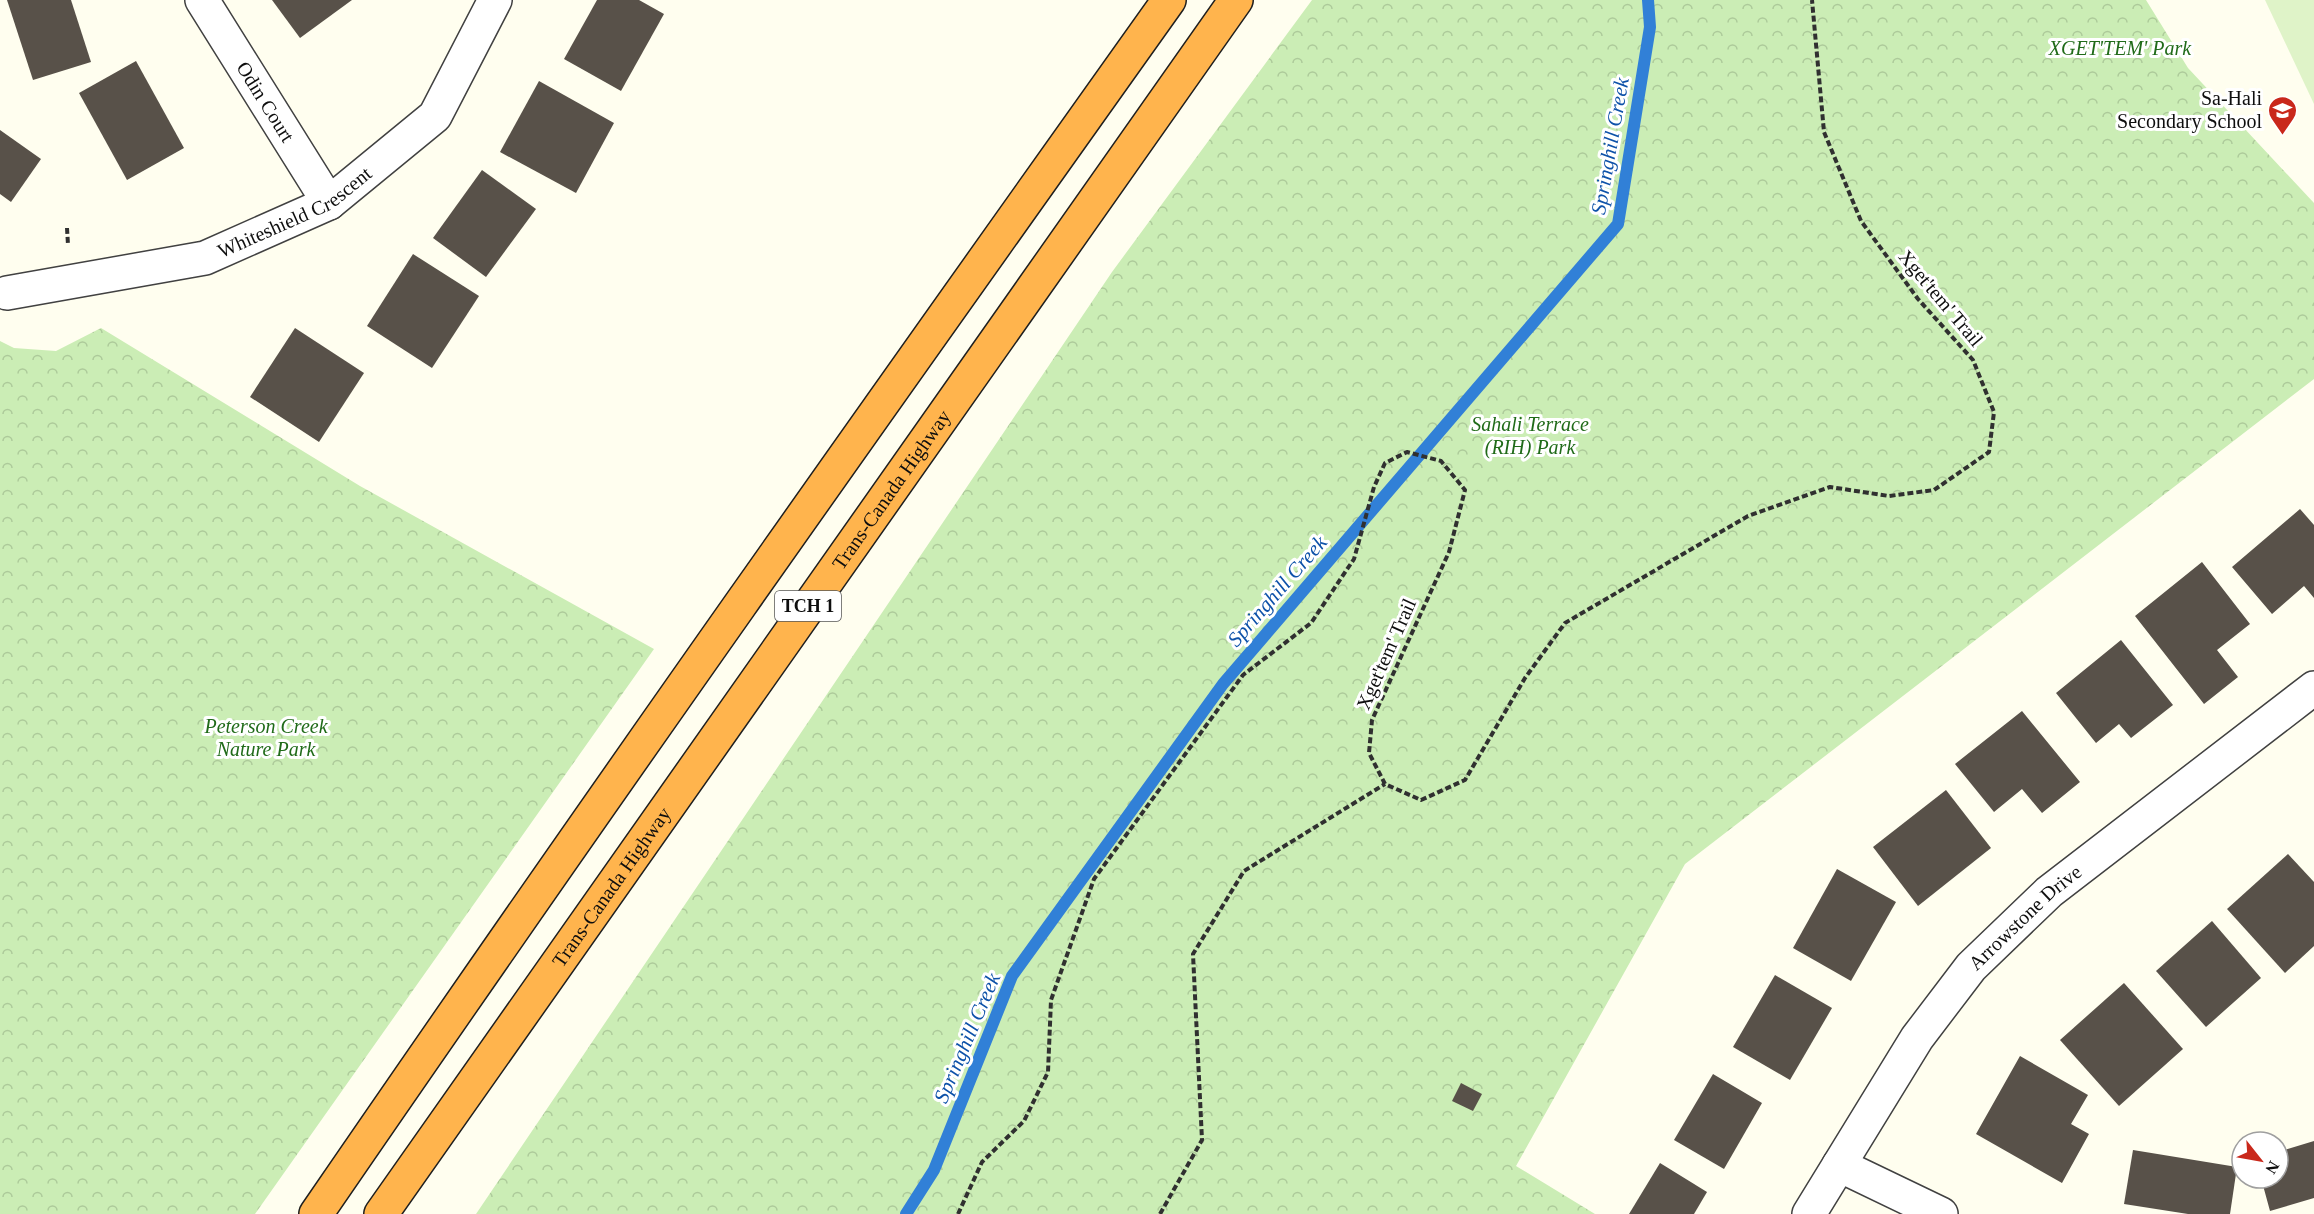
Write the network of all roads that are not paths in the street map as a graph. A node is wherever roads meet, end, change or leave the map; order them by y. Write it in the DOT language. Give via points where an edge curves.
graph roads {
  1 [pos="202,0"];
  2 [pos="495,0"];
  3 [pos="1169,0"];
  4 [pos="1236,0"];
  5 [pos="329,203"];
  6 [pos="7,293"];
  7 [pos="2314,688"];
  8 [pos="1839,1165"];
  9 [pos="316,1214"];
  10 [pos="381,1214"];
  11 [pos="1809,1214"];
  12 [pos="1941,1214"];
  1 -- 5 [label="street, Odin Court"];
  2 -- 5 [label="street, Whiteshield Crescent" via="435,116"];
  3 -- 9 [label="highway, TCH 1"];
  4 -- 10 [label="highway, Trans-Canada Highway / TCH 1"];
  5 -- 6 [label="street, Whiteshield Crescent" via="205,258"];
  7 -- 8 [label="street, Arrowstone Drive" via="2049,892 1971,967 1917,1038"];
  8 -- 11 [label="street, Arrowstone Drive"];
  8 -- 12 [label="street"];
}
